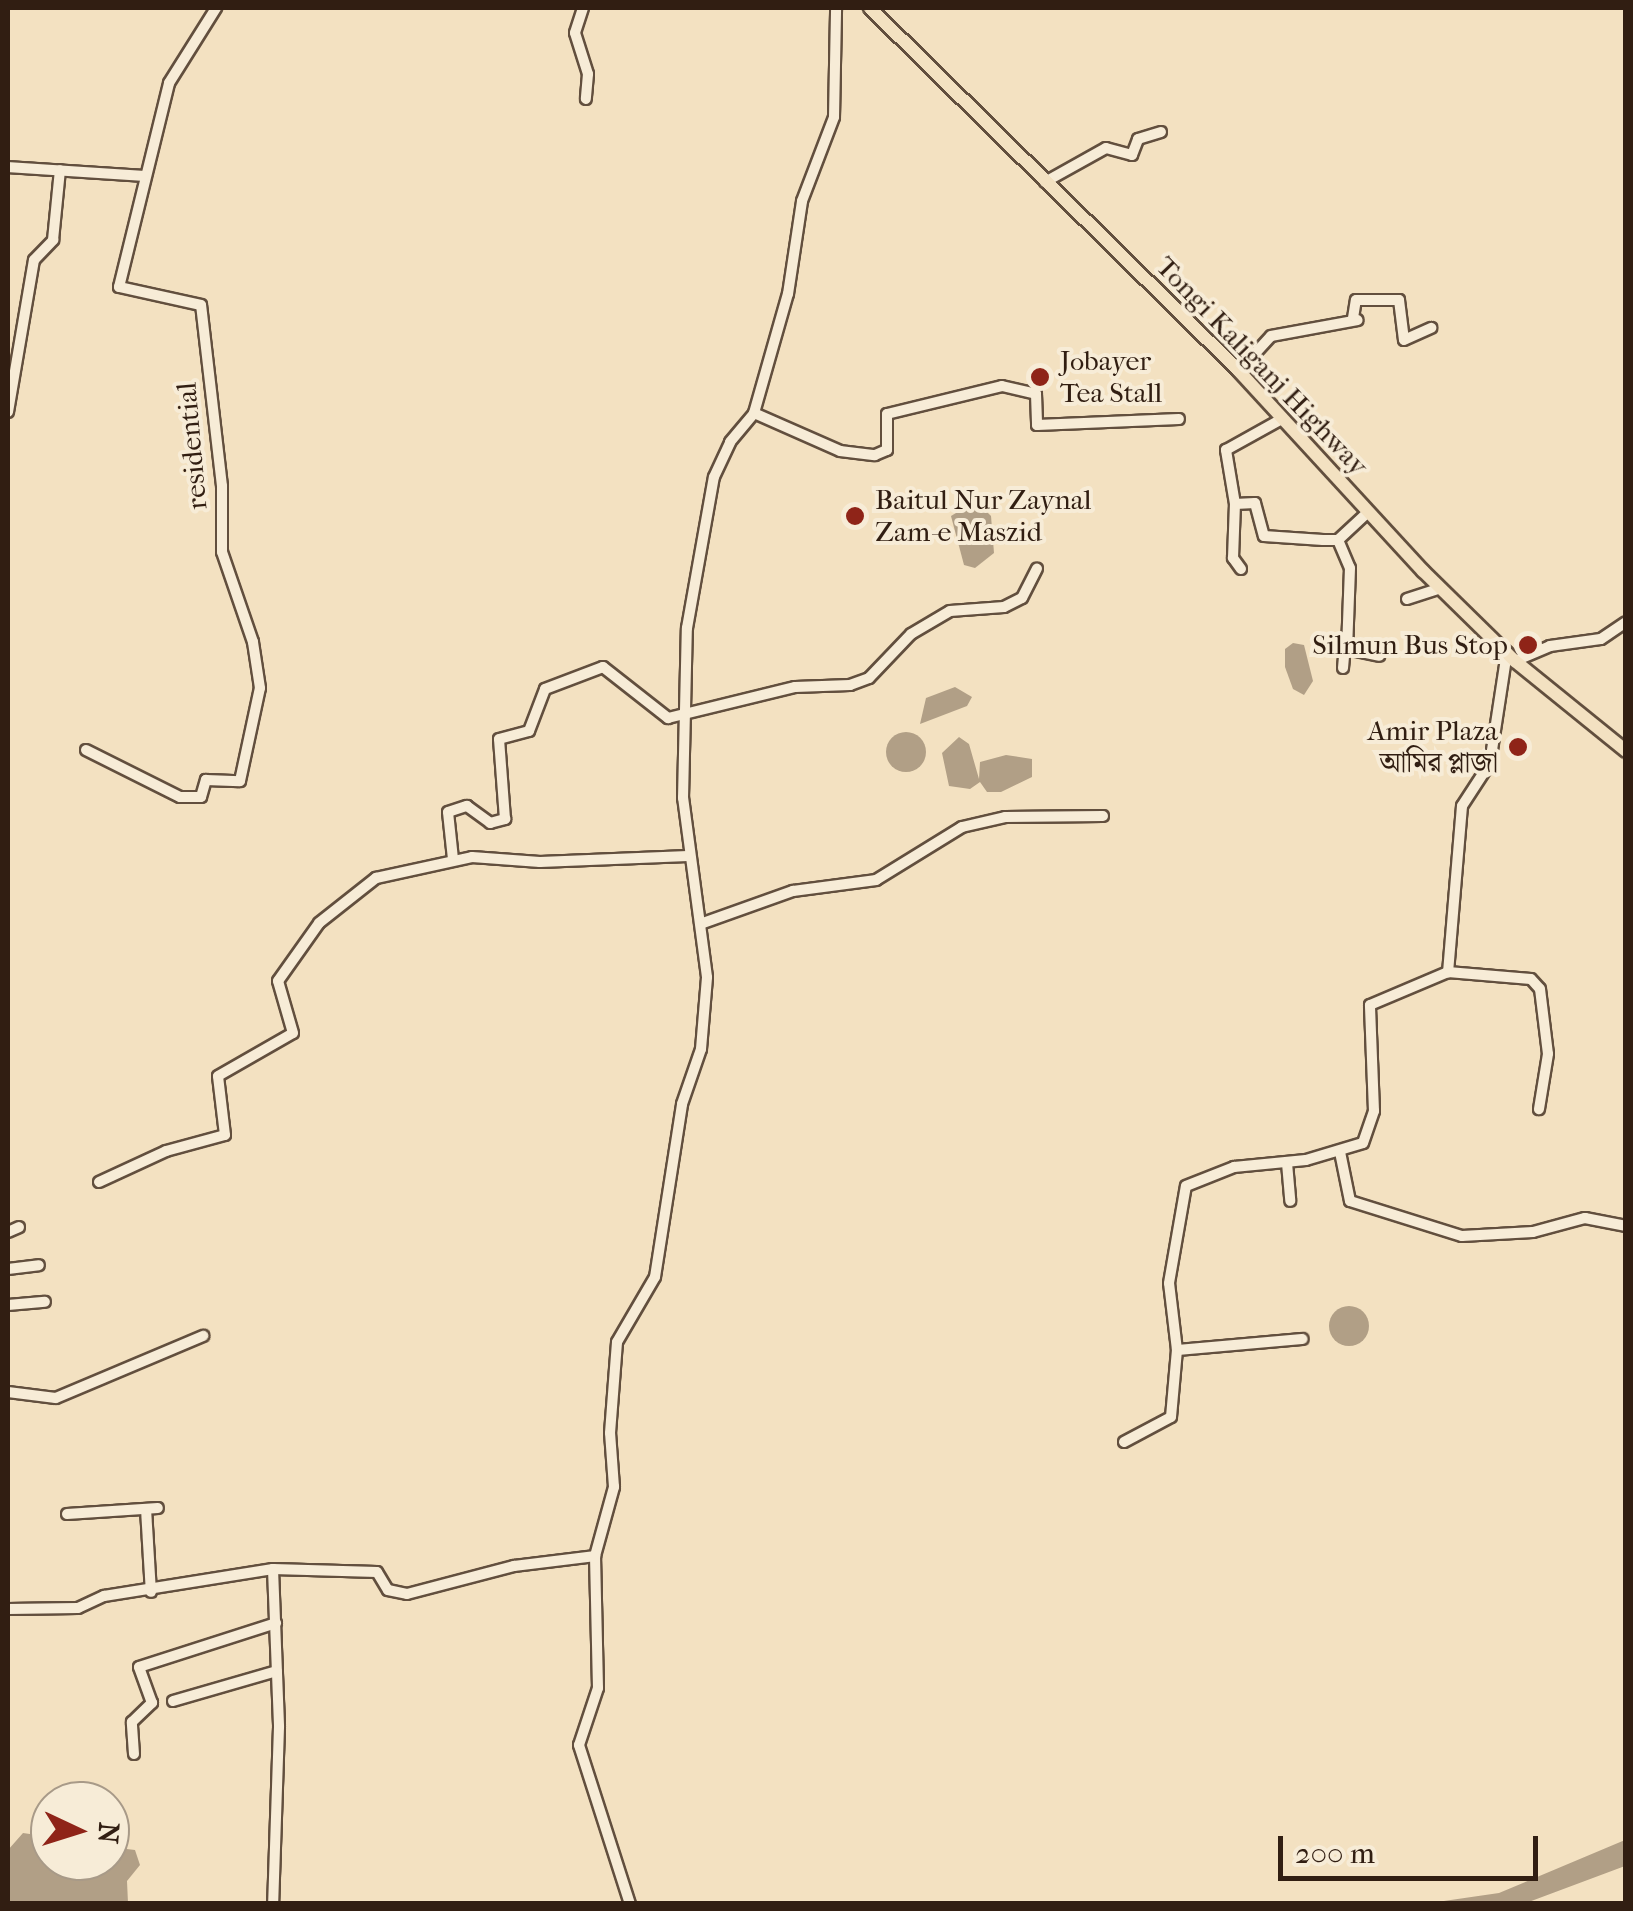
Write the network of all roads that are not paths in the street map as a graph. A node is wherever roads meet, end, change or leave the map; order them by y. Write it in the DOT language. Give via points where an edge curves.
graph roads {
  1 [pos="216,8"];
  2 [pos="584,8"];
  3 [pos="836,8"];
  4 [pos="870,8"];
  5 [pos="586,99"];
  6 [pos="1160,132"];
  7 [pos="8,167"];
  8 [pos="60,170"];
  9 [pos="144,176"];
  10 [pos="1045,182"];
  11 [pos="1431,328"];
  12 [pos="1239,370"];
  13 [pos="8,412"];
  14 [pos="754,414"];
  15 [pos="1179,419"];
  16 [pos="1280,420"];
  17 [pos="1235,504"];
  18 [pos="1368,512"];
  19 [pos="1338,540"];
  20 [pos="1037,569"];
  21 [pos="1242,569"];
  22 [pos="1440,588"];
  23 [pos="1407,599"];
  24 [pos="1626,622"];
  25 [pos="1345,644"];
  26 [pos="1379,656"];
  27 [pos="1511,657"];
  28 [pos="1343,668"];
  29 [pos="688,714"];
  30 [pos="86,750"];
  31 [pos="1626,751"];
  32 [pos="1103,816"];
  33 [pos="688,856"];
  34 [pos="453,860"];
  35 [pos="703,923"];
  36 [pos="1448,972"];
  37 [pos="1539,1109"];
  38 [pos="1340,1152"];
  39 [pos="1288,1162"];
  40 [pos="98,1182"];
  41 [pos="1290,1201"];
  42 [pos="1626,1226"];
  43 [pos="39,1265"];
  44 [pos="8,1269"];
  45 [pos="45,1302"];
  46 [pos="8,1306"];
  47 [pos="203,1336"];
  48 [pos="1303,1338"];
  49 [pos="1177,1350"];
  50 [pos="8,1392"];
  51 [pos="1124,1442"];
  52 [pos="158,1508"];
  53 [pos="146,1509"];
  54 [pos="67,1514"];
  55 [pos="595,1556"];
  56 [pos="273,1569"];
  57 [pos="151,1592"];
  58 [pos="8,1609"];
  59 [pos="276,1623"];
  60 [pos="277,1672"];
  61 [pos="173,1701"];
  62 [pos="134,1754"];
  63 [pos="273,1904"];
  64 [pos="630,1904"];
  1 -- 9 [label="street, residential" via="169,83"];
  2 -- 5 [label="street" via="575,33 588,74"];
  3 -- 14 [label="street" via="834,117 802,201 788,294"];
  4 -- 10 [label="main road, Tongi Kaliganj Highway"];
  6 -- 10 [label="street" via="1138,139 1132,154 1106,148"];
  7 -- 8 [label="street"];
  8 -- 9 [label="street"];
  8 -- 13 [label="street" via="51,248 34,260"];
  9 -- 30 [label="street, residential" via="119,287 201,305 222,486 222,552 253,642 260,688 240,781 206,780 201,796 180,796"];
  10 -- 12 [label="main road, Tongi Kaliganj Highway"];
  11 -- 12 [label="street" via="1404,340 1400,300 1356,300 1356,319 1271,336"];
  12 -- 16 [label="main road, Tongi Kaliganj Highway"];
  14 -- 15 [label="street" via="840,451 875,455 887,450 887,414 1002,386 1036,394 1036,425"];
  14 -- 29 [label="street" via="730,442 714,477 687,628"];
  16 -- 17 [label="street" via="1226,450"];
  16 -- 18 [label="main road, Tongi Kaliganj Highway"];
  17 -- 19 [label="street" via="1255,502 1264,536"];
  17 -- 21 [label="street" via="1233,558"];
  18 -- 19 [label="street"];
  18 -- 22 [label="main road, Tongi Kaliganj Highway"];
  19 -- 25 [label="street" via="1350,568"];
  20 -- 29 [label="street" via="1022,598 1004,607 950,611 911,634 870,678 745,697"];
  22 -- 23 [label="street"];
  22 -- 27 [label="main road, Tongi Kaliganj Highway"];
  24 -- 27 [label="street" via="1601,639"];
  25 -- 26 [label="street" via="1350,652"];
  25 -- 28 [label="street"];
  27 -- 31 [label="main road, Tongi Kaliganj Highway"];
  27 -- 36 [label="street" via="1490,764 1462,806"];
  29 -- 33 [label="street"];
  29 -- 34 [label="street" via="668,718 654,711 603,667 546,689 529,731 499,739 505,820 490,824 467,806 448,812"];
  32 -- 35 [label="street" via="1005,818 962,827 876,880 794,891"];
  33 -- 34 [label="street"];
  33 -- 35 [label="street"];
  34 -- 40 [label="street" via="376,878 318,923 278,980 293,1033 218,1076 226,1135 166,1151"];
  35 -- 55 [label="street" via="701,1049 682,1104 655,1277 617,1342 610,1433 614,1487"];
  36 -- 37 [label="street" via="1531,980 1540,989 1548,1054"];
  36 -- 38 [label="street" via="1370,1004 1374,1111 1363,1143"];
  38 -- 39 [label="street"];
  38 -- 42 [label="street" via="1350,1201 1462,1236 1533,1232 1585,1218"];
  39 -- 41 [label="street"];
  39 -- 49 [label="street" via="1234,1167 1186,1186 1170,1283"];
  43 -- 44 [label="street"];
  45 -- 46 [label="street"];
  47 -- 50 [label="street" via="56,1398"];
  48 -- 49 [label="street"];
  49 -- 51 [label="street" via="1170,1421"];
  52 -- 53 [label="street"];
  53 -- 54 [label="street"];
  53 -- 57 [label="street"];
  55 -- 56 [label="street" via="514,1566 407,1594 388,1590 377,1572"];
  55 -- 64 [label="street" via="598,1688 580,1762"];
  56 -- 57 [label="street"];
  56 -- 59 [label="street"];
  57 -- 58 [label="street" via="104,1596 78,1608"];
  59 -- 60 [label="street"];
  59 -- 62 [label="street" via="138,1667 152,1702 132,1722"];
  60 -- 61 [label="street"];
  60 -- 63 [label="street"];
}
